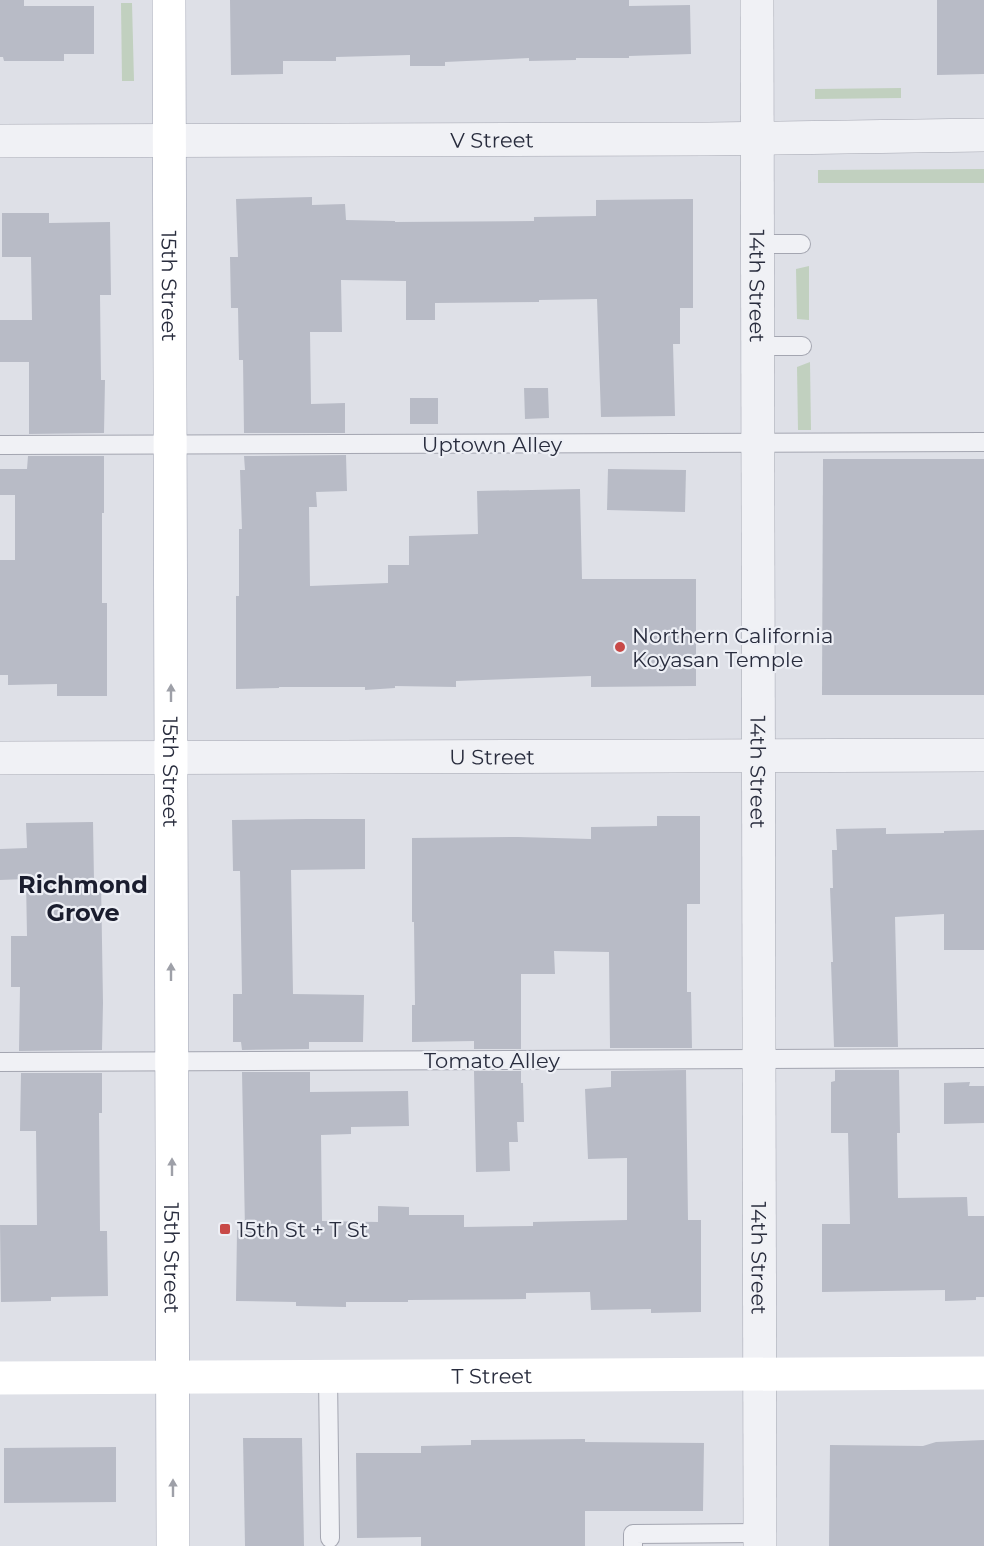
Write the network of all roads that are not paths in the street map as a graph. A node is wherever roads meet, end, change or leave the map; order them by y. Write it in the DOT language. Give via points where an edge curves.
graph roads {
  1 [pos="169,0"];
  2 [pos="757,0"];
  3 [pos="984,135"];
  4 [pos="757,139"];
  5 [pos="0,141"];
  6 [pos="169,141"];
  7 [pos="757,244"];
  8 [pos="801,244"];
  9 [pos="758,346"];
  10 [pos="802,346"];
  11 [pos="984,442"];
  12 [pos="758,443"];
  13 [pos="170,445"];
  14 [pos="0,446"];
  15 [pos="759,755"];
  16 [pos="984,755"];
  17 [pos="0,758"];
  18 [pos="171,758"];
  19 [pos="984,1058"];
  20 [pos="759,1059"];
  21 [pos="0,1062"];
  22 [pos="172,1062"];
  23 [pos="984,1373"];
  24 [pos="760,1374"];
  25 [pos="328,1376"];
  26 [pos="172,1377"];
  27 [pos="0,1378"];
  28 [pos="330,1538"];
  29 [pos="760,1540"];
  30 [pos="173,1546"];
  31 [pos="633,1546"];
  1 -- 6 [label="main road, 15th Street"];
  2 -- 4 [label="street, 14th Street"];
  3 -- 4 [label="street, V Street"];
  4 -- 6 [label="street, V Street"];
  4 -- 7 [label="street, 14th Street"];
  5 -- 6 [label="street, V Street"];
  6 -- 13 [label="main road, 15th Street"];
  7 -- 8 [label="lane"];
  7 -- 9 [label="street, 14th Street"];
  9 -- 10 [label="lane"];
  9 -- 12 [label="street, 14th Street"];
  11 -- 12 [label="lane, Uptown Alley"];
  12 -- 13 [label="lane, Uptown Alley"];
  12 -- 15 [label="street, 14th Street"];
  13 -- 14 [label="lane, Uptown Alley"];
  18 -- 13 [label="main road, 15th Street, one-way"];
  15 -- 16 [label="street, U Street"];
  15 -- 18 [label="street, U Street"];
  15 -- 20 [label="street, 14th Street"];
  17 -- 18 [label="street, U Street"];
  22 -- 18 [label="main road, 15th Street, one-way"];
  19 -- 20 [label="lane, Tomato Alley"];
  20 -- 22 [label="lane, Tomato Alley"];
  20 -- 24 [label="street, 14th Street"];
  21 -- 22 [label="lane, Tomato Alley"];
  26 -- 22 [label="main road, 15th Street, one-way"];
  23 -- 24 [label="main road, T Street"];
  24 -- 25 [label="main road, T Street"];
  24 -- 29 [label="street, 14th Street"];
  25 -- 26 [label="main road, T Street"];
  25 -- 28 [label="lane"];
  26 -- 27 [label="main road, T Street"];
  30 -- 26 [label="main road, 15th Street, one-way"];
  29 -- 31 [label="lane" via="633,1534"];
}
